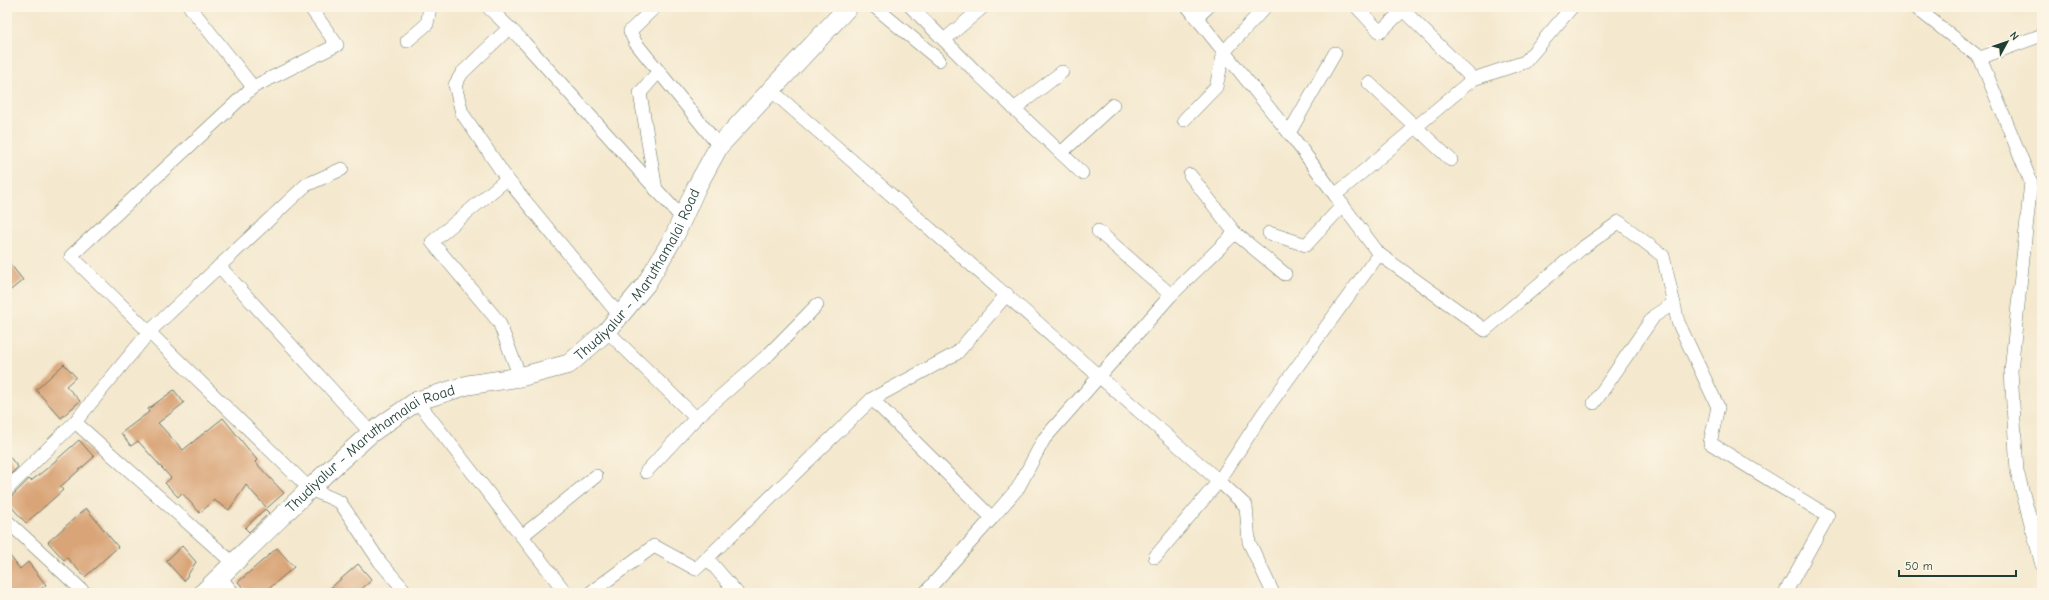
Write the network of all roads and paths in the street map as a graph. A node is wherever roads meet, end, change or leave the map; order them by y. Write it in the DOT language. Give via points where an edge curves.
graph roads {
  1 [pos="190,7"];
  2 [pos="310,7"];
  3 [pos="430,7"];
  4 [pos="488,7"];
  5 [pos="655,7"];
  6 [pos="875,7"];
  7 [pos="911,7"];
  8 [pos="983,7"];
  9 [pos="1188,7"];
  10 [pos="1208,7"];
  11 [pos="1265,7"];
  12 [pos="1357,7"];
  13 [pos="1572,7"];
  14 [pos="1915,7"];
  15 [pos="844,8"];
  16 [pos="1402,9"];
  17 [pos="1196,18"];
  18 [pos="509,28"];
  19 [pos="2042,35"];
  20 [pos="944,40"];
  21 [pos="407,41"];
  22 [pos="1224,52"];
  23 [pos="1335,53"];
  24 [pos="1980,58"];
  25 [pos="939,60"];
  26 [pos="659,71"];
  27 [pos="1062,72"];
  28 [pos="1473,79"];
  29 [pos="1369,83"];
  30 [pos="254,87"];
  31 [pos="771,90"];
  32 [pos="1113,105"];
  33 [pos="1014,109"];
  34 [pos="1184,120"];
  35 [pos="1416,127"];
  36 [pos="1289,133"];
  37 [pos="718,146"];
  38 [pos="1061,153"];
  39 [pos="1451,160"];
  40 [pos="342,169"];
  41 [pos="1082,174"];
  42 [pos="1190,175"];
  43 [pos="507,179"];
  44 [pos="2037,185"];
  45 [pos="656,190"];
  46 [pos="1339,200"];
  47 [pos="682,218"];
  48 [pos="1098,231"];
  49 [pos="1235,233"];
  50 [pos="1268,233"];
  51 [pos="1379,254"];
  52 [pos="219,266"];
  53 [pos="1285,274"];
  54 [pos="1007,294"];
  55 [pos="1171,295"];
  56 [pos="1674,303"];
  57 [pos="817,306"];
  58 [pos="620,316"];
  59 [pos="150,331"];
  60 [pos="607,331"];
  61 [pos="1100,376"];
  62 [pos="520,377"];
  63 [pos="872,399"];
  64 [pos="417,401"];
  65 [pos="1594,403"];
  66 [pos="696,418"];
  67 [pos="75,422"];
  68 [pos="371,433"];
  69 [pos="646,472"];
  70 [pos="596,476"];
  71 [pos="1219,481"];
  72 [pos="310,488"];
  73 [pos="7,489"];
  74 [pos="992,518"];
  75 [pos="7,521"];
  76 [pos="2037,523"];
  77 [pos="522,536"];
  78 [pos="1155,557"];
  79 [pos="707,558"];
  80 [pos="234,564"];
  81 [pos="2042,565"];
  82 [pos="220,577"];
  83 [pos="85,593"];
  84 [pos="203,593"];
  85 [pos="233,593"];
  86 [pos="408,593"];
  87 [pos="566,593"];
  88 [pos="590,593"];
  89 [pos="738,593"];
  90 [pos="925,593"];
  91 [pos="1273,593"];
  92 [pos="1785,593"];
  1 -- 30 [label="street"];
  2 -- 30 [label="street" via="337,45"];
  3 -- 21 [label="street" via="427,24"];
  4 -- 18 [label="street"];
  5 -- 26 [label="street" via="630,32"];
  6 -- 25 [label="street"];
  7 -- 20 [label="street"];
  8 -- 20 [label="street"];
  9 -- 17 [label="street"];
  10 -- 17 [label="street"];
  11 -- 22 [label="street"];
  12 -- 16 [label="street" via="1380,32"];
  13 -- 28 [label="street" via="1525,62"];
  14 -- 24 [label="street"];
  15 -- 31 [label="main road, Thudiyalur - Maruthamalai Road"];
  16 -- 28 [label="street"];
  17 -- 22 [label="street"];
  18 -- 43 [label="street" via="462,72 455,85 462,113"];
  18 -- 45 [label="street"];
  19 -- 24 [label="street"];
  20 -- 33 [label="street"];
  22 -- 34 [label="street" via="1216,87"];
  22 -- 36 [label="street"];
  23 -- 36 [label="street"];
  24 -- 44 [label="street"];
  26 -- 37 [label="street"];
  26 -- 45 [label="street" via="640,93"];
  27 -- 33 [label="street"];
  28 -- 35 [label="street"];
  29 -- 35 [label="street"];
  30 -- 59 [label="street" via="71,256"];
  31 -- 37 [label="main road, Thudiyalur - Maruthamalai Road"];
  31 -- 54 [label="street"];
  32 -- 38 [label="street"];
  33 -- 38 [label="street"];
  35 -- 39 [label="street"];
  35 -- 46 [label="street"];
  36 -- 46 [label="street"];
  37 -- 47 [label="main road, Thudiyalur - Maruthamalai Road"];
  38 -- 41 [label="street"];
  40 -- 52 [label="street" via="306,185"];
  42 -- 49 [label="street"];
  43 -- 58 [label="street"];
  43 -- 62 [label="street" via="432,242 499,322"];
  44 -- 76 [label="street" via="2011,371 2016,471"];
  45 -- 47 [label="street"];
  46 -- 50 [label="street" via="1306,245"];
  46 -- 51 [label="street"];
  47 -- 58 [label="main road, Thudiyalur - Maruthamalai Road" via="646,284"];
  48 -- 55 [label="street"];
  49 -- 53 [label="street"];
  49 -- 55 [label="street"];
  51 -- 56 [label="street" via="1485,330 1581,249 1620,222 1663,256"];
  51 -- 71 [label="street" via="1262,415"];
  52 -- 59 [label="street"];
  52 -- 68 [label="street"];
  54 -- 61 [label="street"];
  54 -- 63 [label="street" via="957,353"];
  55 -- 61 [label="street"];
  56 -- 65 [label="street" via="1654,316"];
  56 -- 92 [label="street" via="1678,322 1718,407 1710,443 1828,516"];
  57 -- 66 [label="street" via="770,354"];
  58 -- 60 [label="main road, Thudiyalur - Maruthamalai Road"];
  59 -- 67 [label="street"];
  59 -- 72 [label="street"];
  60 -- 62 [label="main road, Thudiyalur - Maruthamalai Road" via="569,364"];
  60 -- 66 [label="street"];
  61 -- 71 [label="street"];
  61 -- 74 [label="street" via="1044,439 1018,488"];
  62 -- 64 [label="main road, Thudiyalur - Maruthamalai Road" via="468,385"];
  63 -- 74 [label="street"];
  63 -- 79 [label="street"];
  64 -- 68 [label="main road, Thudiyalur - Maruthamalai Road"];
  64 -- 77 [label="street"];
  66 -- 69 [label="street"];
  67 -- 73 [label="street"];
  67 -- 80 [label="street"];
  68 -- 72 [label="main road, Thudiyalur - Maruthamalai Road"];
  70 -- 77 [label="street"];
  71 -- 78 [label="street"];
  71 -- 91 [label="street" via="1246,506 1248,542"];
  72 -- 80 [label="main road, Thudiyalur - Maruthamalai Road"];
  72 -- 86 [label="street" via="340,502 380,562"];
  74 -- 90 [label="street"];
  75 -- 83 [label="street"];
  76 -- 81 [label="street"];
  77 -- 87 [label="street"];
  79 -- 88 [label="street" via="696,569 654,546"];
  79 -- 89 [label="street"];
  80 -- 82 [label="main road, Thudiyalur - Maruthamalai Road"];
  82 -- 84 [label="main road, Thudiyalur - Maruthamalai Road"];
  82 -- 85 [label="street"];
}
